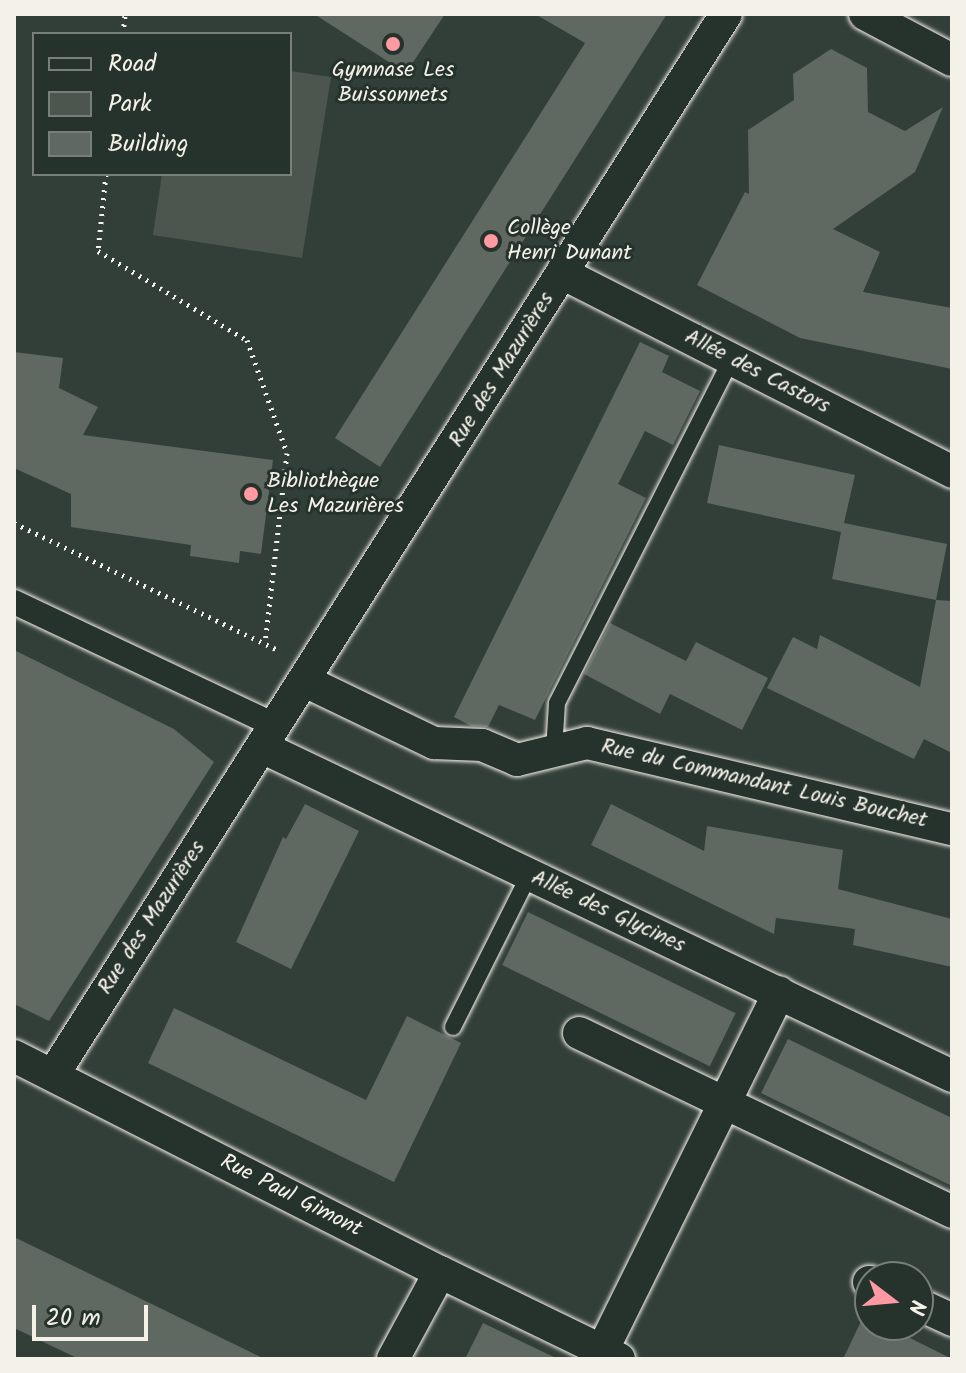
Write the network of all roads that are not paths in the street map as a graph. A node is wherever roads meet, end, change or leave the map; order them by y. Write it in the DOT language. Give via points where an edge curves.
graph roads {
  1 [pos="726,14"];
  2 [pos="865,14"];
  3 [pos="952,60"];
  4 [pos="562,273"];
  5 [pos="731,360"];
  6 [pos="952,472"];
  7 [pos="14,602"];
  8 [pos="312,675"];
  9 [pos="271,737"];
  10 [pos="554,751"];
  11 [pos="952,829"];
  12 [pos="529,875"];
  13 [pos="779,992"];
  14 [pos="453,1027"];
  15 [pos="579,1033"];
  16 [pos="14,1056"];
  17 [pos="53,1075"];
  18 [pos="952,1076"];
  19 [pos="724,1101"];
  20 [pos="952,1212"];
  21 [pos="440,1272"];
  22 [pos="607,1356"];
  23 [pos="393,1359"];
  1 -- 4 [label="street, Rue des Mazurières"];
  2 -- 3 [label="street"];
  4 -- 5 [label="street, Allée des Castors"];
  4 -- 8 [label="street, Rue des Mazurières"];
  5 -- 6 [label="street, Allée des Castors"];
  5 -- 10 [label="lane" via="557,703"];
  7 -- 9 [label="street"];
  8 -- 9 [label="street, Rue des Mazurières"];
  8 -- 10 [label="street, Rue du Commandant Louis Bouchet" via="434,743 482,745 517,760"];
  9 -- 12 [label="street, Allée des Glycines"];
  9 -- 17 [label="street, Rue des Mazurières"];
  10 -- 11 [label="street, Rue du Commandant Louis Bouchet" via="587,743"];
  12 -- 13 [label="street, Allée des Glycines"];
  12 -- 14 [label="lane"];
  13 -- 18 [label="street, Allée des Glycines"];
  13 -- 19 [label="street"];
  15 -- 19 [label="street"];
  16 -- 17 [label="street"];
  17 -- 21 [label="street, Rue Paul Gimont"];
  19 -- 20 [label="street"];
  19 -- 22 [label="street"];
  21 -- 22 [label="street, Rue Paul Gimont"];
  21 -- 23 [label="street"];
}
